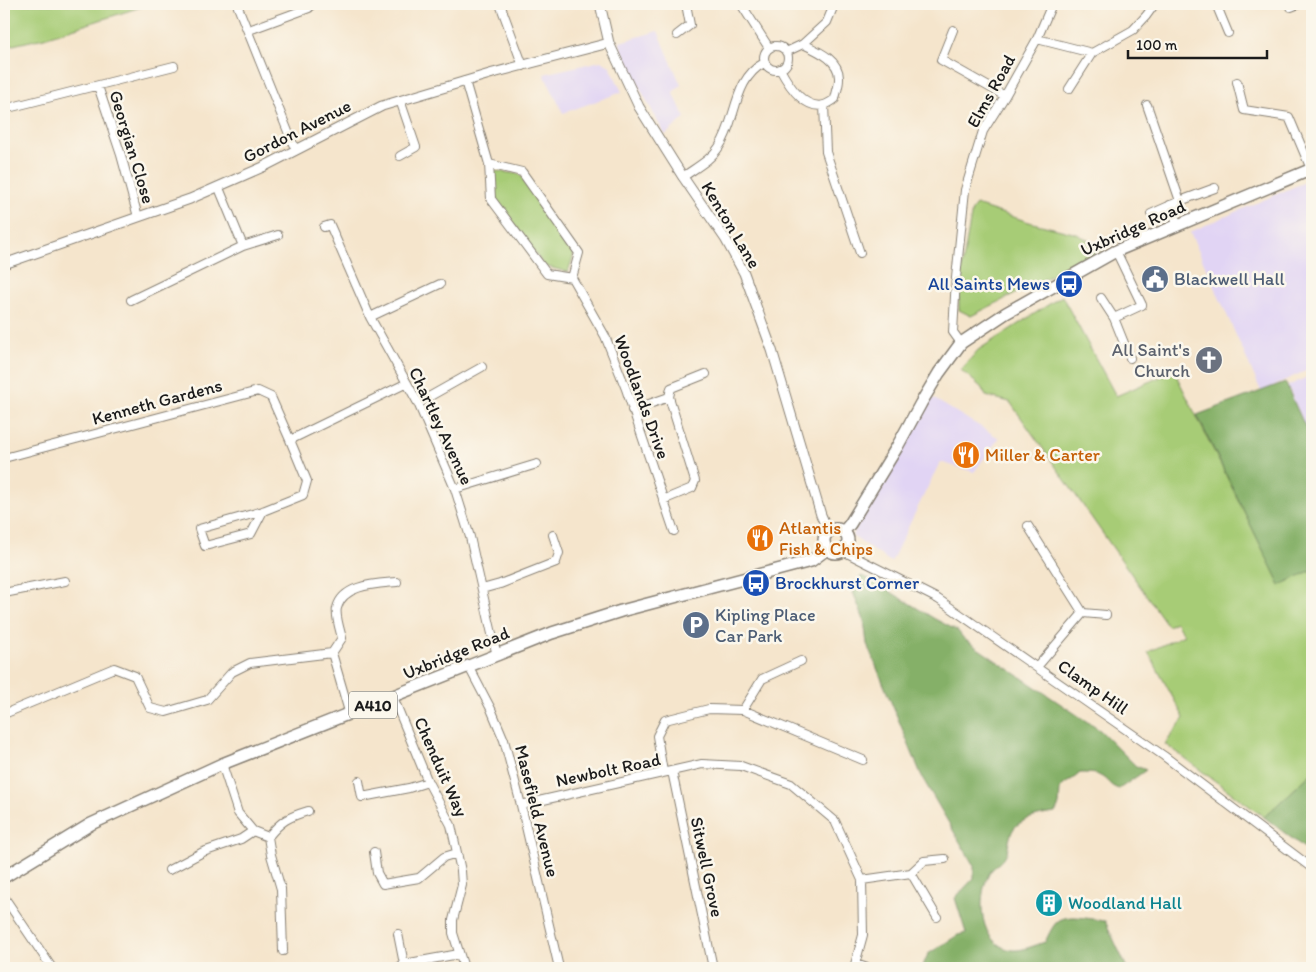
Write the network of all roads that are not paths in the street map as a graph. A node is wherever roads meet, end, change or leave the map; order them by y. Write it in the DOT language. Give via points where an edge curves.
graph roads {
  1 [pos="308,4"];
  2 [pos="500,4"];
  3 [pos="600,4"];
  4 [pos="686,4"];
  5 [pos="741,4"];
  6 [pos="1052,4"];
  7 [pos="1155,4"];
  8 [pos="1216,4"];
  9 [pos="834,5"];
  10 [pos="238,7"];
  11 [pos="249,30"];
  12 [pos="953,30"];
  13 [pos="1228,33"];
  14 [pos="677,35"];
  15 [pos="1036,39"];
  16 [pos="609,43"];
  17 [pos="803,44"];
  18 [pos="769,48"];
  19 [pos="786,52"];
  20 [pos="1092,53"];
  21 [pos="764,63"];
  22 [pos="174,66"];
  23 [pos="523,66"];
  24 [pos="780,69"];
  25 [pos="465,81"];
  26 [pos="1237,82"];
  27 [pos="98,86"];
  28 [pos="1069,89"];
  29 [pos="1005,96"];
  30 [pos="400,100"];
  31 [pos="824,105"];
  32 [pos="1147,105"];
  33 [pos="4,109"];
  34 [pos="298,149"];
  35 [pos="400,156"];
  36 [pos="489,164"];
  37 [pos="1312,169"];
  38 [pos="683,177"];
  39 [pos="219,188"];
  40 [pos="1215,188"];
  41 [pos="1180,201"];
  42 [pos="1170,205"];
  43 [pos="1151,214"];
  44 [pos="138,217"];
  45 [pos="1178,225"];
  46 [pos="324,227"];
  47 [pos="278,235"];
  48 [pos="243,246"];
  49 [pos="1116,251"];
  50 [pos="860,254"];
  51 [pos="4,264"];
  52 [pos="572,278"];
  53 [pos="440,284"];
  54 [pos="1101,298"];
  55 [pos="131,300"];
  56 [pos="370,317"];
  57 [pos="1114,318"];
  58 [pos="960,343"];
  59 [pos="1130,358"];
  60 [pos="482,367"];
  61 [pos="706,374"];
  62 [pos="407,383"];
  63 [pos="669,397"];
  64 [pos="418,402"];
  65 [pos="632,410"];
  66 [pos="290,440"];
  67 [pos="4,458"];
  68 [pos="537,464"];
  69 [pos="455,489"];
  70 [pos="663,500"];
  71 [pos="263,510"];
  72 [pos="1028,526"];
  73 [pos="674,531"];
  74 [pos="844,531"];
  75 [pos="828,532"];
  76 [pos="553,535"];
  77 [pos="827,549"];
  78 [pos="843,551"];
  79 [pos="65,581"];
  80 [pos="397,582"];
  81 [pos="482,588"];
  82 [pos="4,593"];
  83 [pos="1083,613"];
  84 [pos="1106,615"];
  85 [pos="332,653"];
  86 [pos="497,656"];
  87 [pos="802,661"];
  88 [pos="469,667"];
  89 [pos="1037,667"];
  90 [pos="393,697"];
  91 [pos="743,710"];
  92 [pos="4,714"];
  93 [pos="350,715"];
  94 [pos="863,760"];
  95 [pos="222,764"];
  96 [pos="668,772"];
  97 [pos="359,781"];
  98 [pos="428,782"];
  99 [pos="521,805"];
  100 [pos="308,811"];
  101 [pos="252,831"];
  102 [pos="268,837"];
  103 [pos="374,852"];
  104 [pos="457,854"];
  105 [pos="945,859"];
  106 [pos="1312,868"];
  107 [pos="169,870"];
  108 [pos="911,873"];
  109 [pos="4,877"];
  110 [pos="862,880"];
  111 [pos="4,897"];
  112 [pos="936,916"];
  113 [pos="398,934"];
  114 [pos="283,951"];
  115 [pos="459,954"];
  116 [pos="401,966"];
  117 [pos="855,966"];
  118 [pos="52,968"];
  119 [pos="464,968"];
  120 [pos="559,968"];
  121 [pos="713,968"];
  122 [pos="867,968"];
  1 -- 11 [label="street" via="309,8"];
  2 -- 23 [label="street"];
  3 -- 16 [label="street, Kenton Lane"];
  4 -- 14 [label="street" via="690,25"];
  5 -- 18 [label="street"];
  6 -- 15 [label="street, Elms Road"];
  7 -- 20 [label="street" via="1132,30"];
  8 -- 13 [label="street"];
  9 -- 17 [label="street" via="827,22"];
  10 -- 11 [label="street"];
  11 -- 34 [label="street" via="293,144"];
  12 -- 29 [label="street" via="941,60"];
  15 -- 20 [label="street"];
  15 -- 29 [label="street, Elms Road"];
  16 -- 23 [label="street, Gordon Avenue"];
  16 -- 38 [label="street, Kenton Lane" via="640,107"];
  17 -- 19 [label="street"];
  17 -- 31 [label="street" via="835,64 840,78 835,99"];
  18 -- 19 [label="street" via="780,47"];
  18 -- 21 [label="street" via="764,54"];
  19 -- 24 [label="street" via="787,64"];
  20 -- 28 [label="street"];
  21 -- 24 [label="street" via="769,69"];
  21 -- 38 [label="street" via="740,89 719,148"];
  22 -- 27 [label="street, Georgian Close"];
  23 -- 25 [label="street, Gordon Avenue"];
  24 -- 31 [label="street" via="795,94 811,104"];
  25 -- 30 [label="street, Gordon Avenue"];
  25 -- 36 [label="street"];
  26 -- 37 [label="street" via="1244,110 1289,117"];
  27 -- 33 [label="street, Georgian Close"];
  27 -- 44 [label="street, Georgian Close" via="122,155"];
  29 -- 58 [label="street, Elms Road" via="983,131 965,190 953,332"];
  30 -- 34 [label="street, Gordon Avenue"];
  30 -- 35 [label="street" via="416,147"];
  31 -- 50 [label="street" via="826,152"];
  32 -- 41 [label="street"];
  34 -- 39 [label="street, Gordon Avenue"];
  36 -- 52 [label="street" via="491,200 547,274"];
  36 -- 52 [label="street" via="522,172 579,253"];
  37 -- 45 [label="main road, Uxbridge Road"];
  38 -- 75 [label="street, Kenton Lane" via="726,240 744,273 772,350"];
  39 -- 44 [label="street, Gordon Avenue"];
  39 -- 48 [label="street"];
  40 -- 41 [label="street"];
  41 -- 42 [label="street"];
  42 -- 43 [label="street"];
  42 -- 45 [label="street"];
  44 -- 51 [label="street, Gordon Avenue"];
  45 -- 49 [label="main road, Uxbridge Road"];
  46 -- 56 [label="street, Chartley Avenue" via="330,225"];
  47 -- 48 [label="street"];
  48 -- 55 [label="street"];
  49 -- 57 [label="street" via="1142,304"];
  49 -- 58 [label="main road, Uxbridge Road"];
  52 -- 65 [label="street, Woodlands Drive" via="604,336"];
  53 -- 56 [label="street"];
  54 -- 57 [label="street"];
  56 -- 62 [label="street, Chartley Avenue"];
  57 -- 59 [label="street"];
  58 -- 74 [label="main road, Uxbridge Road"];
  60 -- 64 [label="street"];
  61 -- 63 [label="street" via="672,388"];
  62 -- 64 [label="street, Chartley Avenue"];
  62 -- 66 [label="street"];
  63 -- 65 [label="street"];
  63 -- 70 [label="street" via="695,480 692,488"];
  64 -- 69 [label="street, Chartley Avenue"];
  65 -- 70 [label="street, Woodlands Drive"];
  66 -- 67 [label="street, Kenneth Gardens" via="271,396 258,391"];
  66 -- 71 [label="street, Kenneth Gardens" via="307,481 303,496"];
  68 -- 69 [label="street"];
  69 -- 81 [label="street, Chartley Avenue"];
  70 -- 73 [label="street, Woodlands Drive"];
  71 -- 71 [label="street" via="199,529 205,546 251,534"];
  72 -- 83 [label="street"];
  74 -- 75 [label="main road" via="834,528"];
  74 -- 78 [label="main road" via="849,540"];
  75 -- 77 [label="main road" via="824,541"];
  76 -- 81 [label="street" via="559,553 556,562"];
  77 -- 78 [label="main road" via="834,553"];
  77 -- 86 [label="main road, Uxbridge Road / A410" via="811,561 599,617"];
  78 -- 89 [label="street, Clamp Hill" via="938,599"];
  79 -- 82 [label="street"];
  80 -- 85 [label="street" via="364,586 344,594 336,608 342,638"];
  81 -- 86 [label="street, Chartley Avenue"];
  83 -- 84 [label="street"];
  83 -- 89 [label="street"];
  85 -- 92 [label="street" via="250,663 232,672 207,700 166,712 150,708 135,676 114,668"];
  85 -- 93 [label="street"];
  86 -- 88 [label="main road, Uxbridge Road / A410"];
  87 -- 91 [label="street" via="762,679"];
  88 -- 90 [label="main road, Uxbridge Road / A410"];
  88 -- 99 [label="street, Masefield Avenue" via="504,740"];
  89 -- 106 [label="street, Clamp Hill" via="1161,754"];
  90 -- 93 [label="main road, Uxbridge Road / A410"];
  90 -- 98 [label="street, Chenduit Way"];
  91 -- 94 [label="street"];
  91 -- 96 [label="street, Sitwell Grove" via="709,709 665,720 658,736"];
  93 -- 95 [label="main road, Uxbridge Road / A410"];
  95 -- 101 [label="street" via="238,813"];
  95 -- 109 [label="main road, Uxbridge Road / A410" via="91,824"];
  96 -- 99 [label="street, Newbolt Road"];
  96 -- 110 [label="street, Newbolt Road" via="702,764 741,766 791,784 835,821"];
  96 -- 121 [label="street, Sitwell Grove"];
  97 -- 98 [label="street" via="362,797"];
  98 -- 104 [label="street, Chenduit Way" via="451,826"];
  99 -- 120 [label="street, Masefield Avenue"];
  100 -- 102 [label="street" via="289,817"];
  101 -- 102 [label="street"];
  101 -- 107 [label="street" via="241,839 203,852"];
  102 -- 114 [label="street" via="281,889"];
  103 -- 104 [label="street" via="377,873 383,884 419,878 444,857"];
  104 -- 115 [label="street, Chenduit Way" via="462,885 453,933"];
  105 -- 108 [label="street" via="924,861"];
  108 -- 110 [label="street"];
  108 -- 112 [label="street"];
  110 -- 117 [label="street" via="863,935"];
  111 -- 118 [label="street"];
  113 -- 116 [label="street"];
  115 -- 116 [label="street"];
  115 -- 119 [label="street, Chenduit Way"];
  117 -- 122 [label="street"];
}
